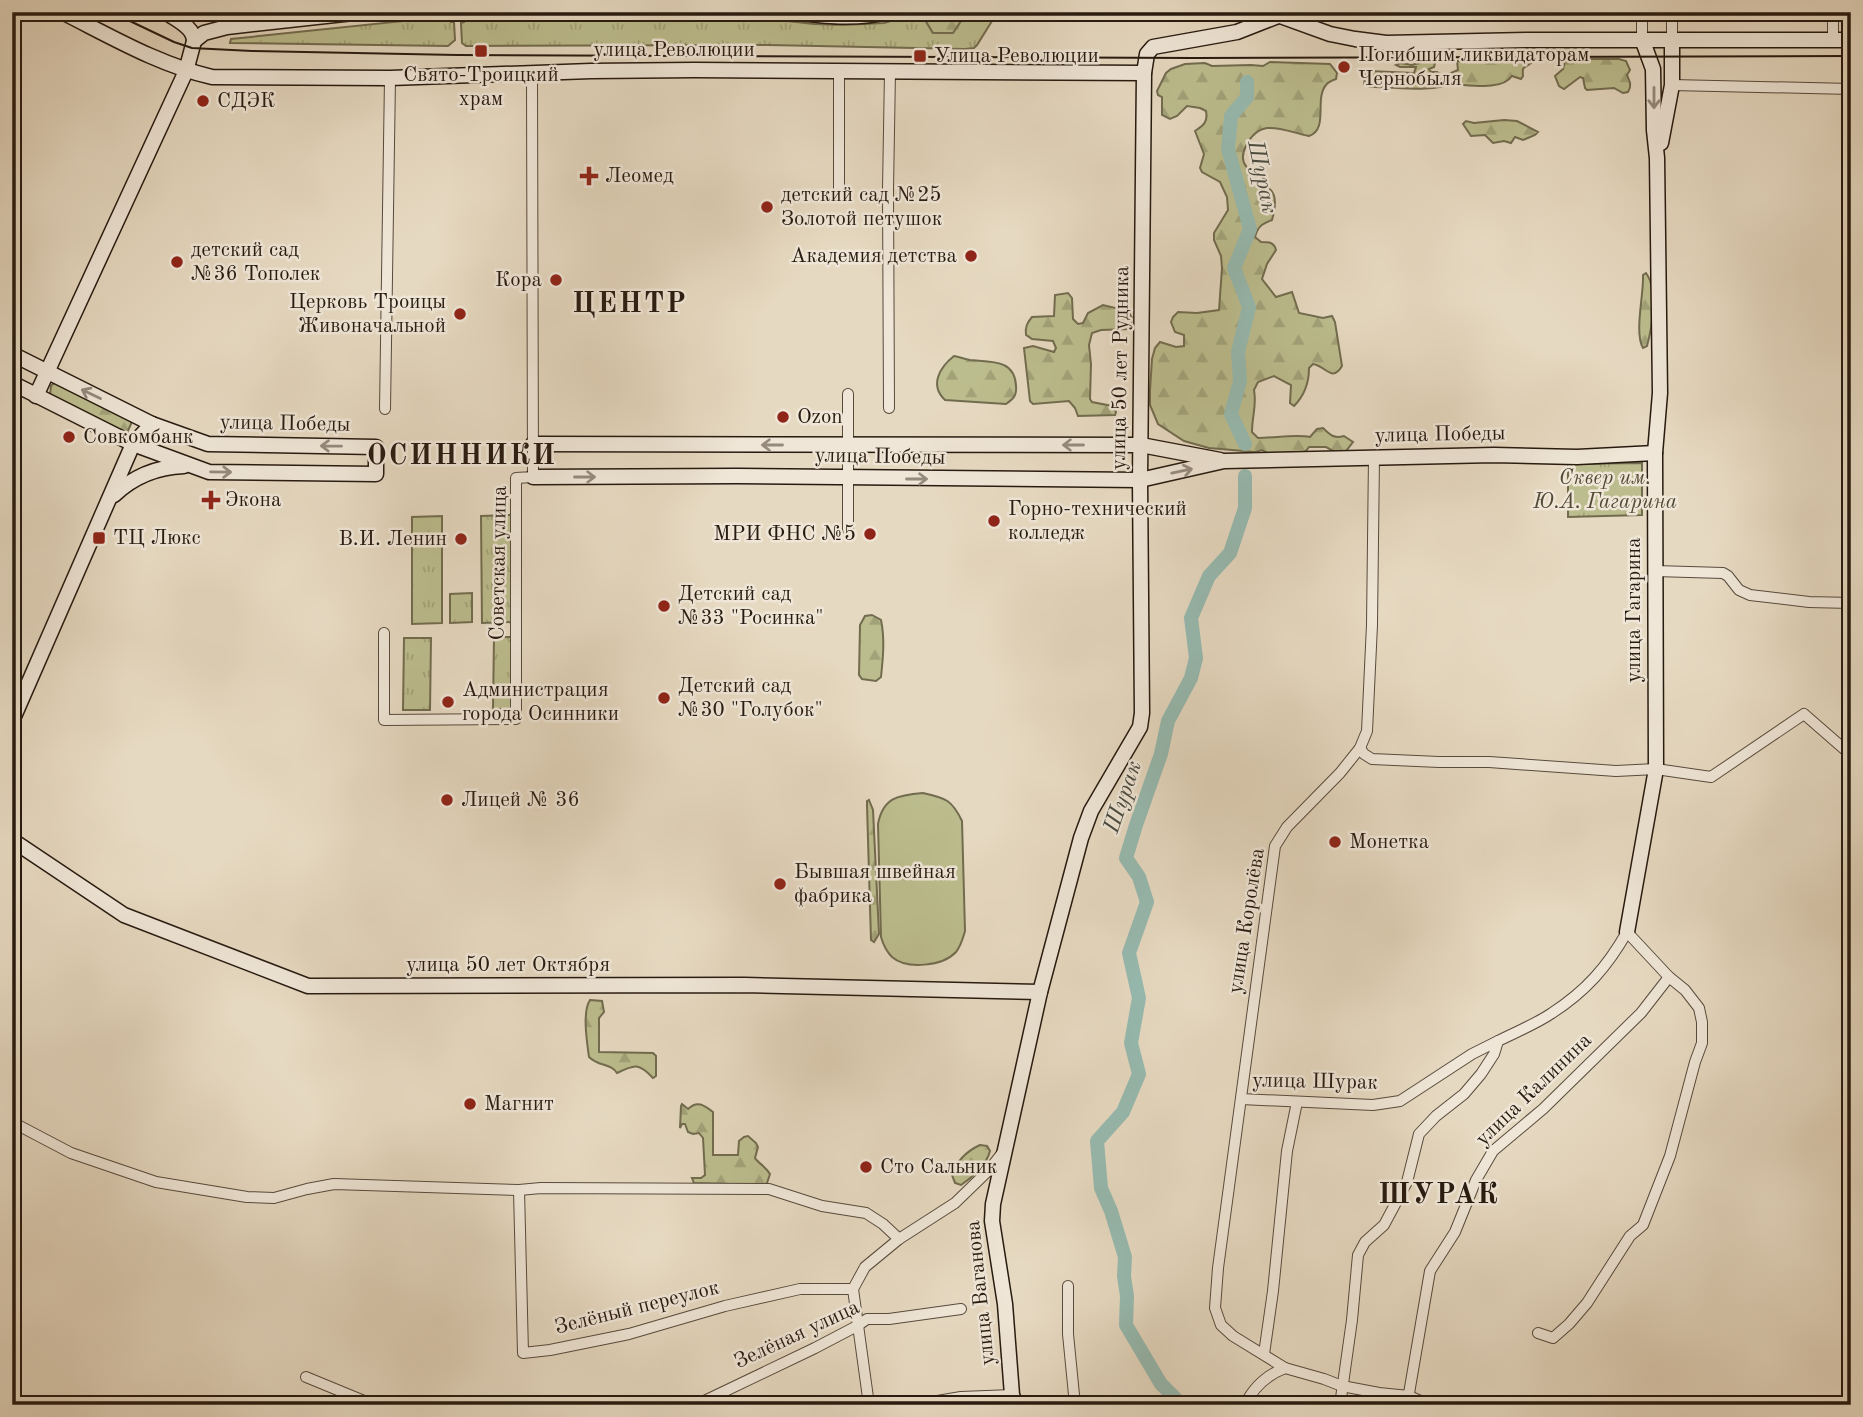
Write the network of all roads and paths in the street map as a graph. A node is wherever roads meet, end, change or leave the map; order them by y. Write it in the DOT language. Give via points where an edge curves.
graph roads {
  1 [pos="62,12"];
  2 [pos="166,12"];
  3 [pos="362,12"];
  4 [pos="792,12"];
  5 [pos="887,12"];
  6 [pos="1642,12"];
  7 [pos="1672,12"];
  8 [pos="1833,12"];
  9 [pos="1274,14"];
  10 [pos="1642,39"];
  11 [pos="1672,40"];
  12 [pos="1851,40"];
  13 [pos="194,41"];
  14 [pos="1833,41"];
  15 [pos="187,71"];
  16 [pos="839,72"];
  17 [pos="890,72"];
  18 [pos="1144,73"];
  19 [pos="532,74"];
  20 [pos="390,78"];
  21 [pos="1672,85"];
  22 [pos="1851,89"];
  23 [pos="1657,158"];
  24 [pos="839,195"];
  25 [pos="12,354"];
  26 [pos="48,372"];
  27 [pos="12,383"];
  28 [pos="848,394"];
  29 [pos="36,396"];
  30 [pos="888,408"];
  31 [pos="385,409"];
  32 [pos="152,424"];
  33 [pos="134,444"];
  34 [pos="533,444"];
  35 [pos="848,444"];
  36 [pos="1141,445"];
  37 [pos="1655,453"];
  38 [pos="1374,457"];
  39 [pos="1224,461"];
  40 [pos="191,466"];
  41 [pos="533,477"];
  42 [pos="849,478"];
  43 [pos="1140,480"];
  44 [pos="108,501"];
  45 [pos="848,529"];
  46 [pos="1655,571"];
  47 [pos="1851,603"];
  48 [pos="384,633"];
  49 [pos="12,721"];
  50 [pos="1360,748"];
  51 [pos="1851,755"];
  52 [pos="1656,769"];
  53 [pos="12,840"];
  54 [pos="1627,932"];
  55 [pos="1669,977"];
  56 [pos="1040,992"];
  57 [pos="1498,1041"];
  58 [pos="1241,1100"];
  59 [pos="1297,1102"];
  60 [pos="12,1122"];
  61 [pos="1007,1147"];
  62 [pos="519,1191"];
  63 [pos="899,1239"];
  64 [pos="1068,1286"];
  65 [pos="853,1289"];
  66 [pos="961,1310"];
  67 [pos="857,1326"];
  68 [pos="1538,1333"];
  69 [pos="1264,1354"];
  70 [pos="1285,1368"];
  71 [pos="306,1377"];
  72 [pos="1342,1386"];
  73 [pos="1014,1401"];
  74 [pos="1408,1401"];
  75 [pos="374,1405"];
  76 [pos="696,1405"];
  77 [pos="869,1405"];
  78 [pos="914,1405"];
  79 [pos="1075,1405"];
  80 [pos="1245,1405"];
  81 [pos="1340,1405"];
  82 [pos="1430,1405"];
  1 -- 15 [label="street, улица Революции"];
  2 -- 13 [label="street" via="192,31"];
  3 -- 13 [label="street" via="227,27"];
  4 -- 5 [label="street" via="832,17"];
  6 -- 10 [label="street, улица Гагарина"];
  7 -- 11 [label="street, улица Гагарина"];
  8 -- 14 [label="street"];
  9 -- 10 [label="street" via="1329,34 1386,43"];
  9 -- 18 [label="street" via="1237,32 1153,47"];
  10 -- 11 [label="street"];
  10 -- 23 [label="street, улица Гагарина, one-way" via="1653,69"];
  11 -- 14 [label="street"];
  11 -- 21 [label="street, улица Гагарина"];
  12 -- 14 [label="street"];
  13 -- 15 [label="street"];
  15 -- 20 [label="street, улица Революции" via="212,77"];
  15 -- 26 [label="street"];
  16 -- 17 [label="street, улица Революции"];
  16 -- 19 [label="street, улица Революции"];
  16 -- 24 [label="street"];
  17 -- 18 [label="street, улица Революции"];
  17 -- 30 [label="street"];
  18 -- 36 [label="street, улица 50 лет Рудника"];
  19 -- 20 [label="street, улица Революции"];
  19 -- 34 [label="street, Советская улица"];
  20 -- 31 [label="street"];
  21 -- 22 [label="street"];
  21 -- 23 [label="street, улица Гагарина"];
  23 -- 37 [label="street, улица Гагарина" via="1660,393"];
  25 -- 26 [label="street, улица Победы"];
  26 -- 29 [label="street"];
  32 -- 26 [label="street, улица Победы, one-way"];
  27 -- 29 [label="street, улица Победы"];
  28 -- 35 [label="street"];
  29 -- 33 [label="street, улица Победы"];
  32 -- 33 [label="street"];
  40 -- 32 [label="street, улица Победы, one-way" via="209,472 376,474 376,447 208,444"];
  33 -- 40 [label="street, улица Победы"];
  33 -- 44 [label="street"];
  35 -- 34 [label="street, улица Победы, one-way"];
  34 -- 41 [label="street, Советская улица"];
  36 -- 35 [label="street, улица Победы, one-way"];
  35 -- 42 [label="street"];
  36 -- 39 [label="street, улица Победы"];
  36 -- 43 [label="street, улица 50 лет Рудника"];
  37 -- 38 [label="street, улица Победы"];
  37 -- 46 [label="street, улица Гагарина"];
  38 -- 39 [label="street, улица Победы"];
  38 -- 50 [label="street, улица Королёва" via="1368,719"];
  43 -- 39 [label="street, улица Победы, one-way"];
  40 -- 44 [label="street" via="156,469 125,485"];
  41 -- 42 [label="street, улица Победы, one-way"];
  41 -- 48 [label="street, Советская улица" via="516,478 516,719 384,720"];
  42 -- 43 [label="street, улица Победы, one-way"];
  42 -- 45 [label="street"];
  43 -- 56 [label="street, улица 50 лет Рудника" via="1142,713 1081,838"];
  44 -- 49 [label="street"];
  46 -- 47 [label="street" via="1723,573 1750,595"];
  46 -- 52 [label="street, улица Гагарина"];
  50 -- 52 [label="street" via="1372,759"];
  50 -- 58 [label="street, улица Королёва" via="1275,846"];
  51 -- 52 [label="street" via="1804,713 1711,777"];
  52 -- 54 [label="street, улица Гагарина"];
  53 -- 56 [label="street, улица 50 лет Октября" via="124,915 308,986 744,985"];
  54 -- 55 [label="street"];
  54 -- 57 [label="street, улица Шурак" via="1591,983 1551,1014"];
  55 -- 68 [label="street" via="1699,1008 1702,1022 1702,1043 1670,1156 1643,1225 1630,1236 1587,1303 1553,1338"];
  55 -- 74 [label="street, улица Калинина" via="1641,1013 1493,1151 1455,1232 1430,1271"];
  56 -- 61 [label="street, улица Ваганова"];
  57 -- 59 [label="street, улица Шурак" via="1400,1101 1373,1105"];
  57 -- 72 [label="street" via="1481,1074 1419,1134 1407,1182 1384,1225 1358,1255"];
  58 -- 59 [label="street, улица Шурак"];
  58 -- 69 [label="street, улица Королёва" via="1215,1308 1221,1325"];
  59 -- 69 [label="street" via="1287,1151"];
  60 -- 62 [label="street" via="71,1153 156,1182 247,1197 274,1198 334,1184"];
  61 -- 63 [label="street" via="955,1203"];
  61 -- 73 [label="street, улица Ваганова" via="992,1221"];
  62 -- 63 [label="street" via="769,1189 822,1206 866,1213"];
  62 -- 65 [label="street, Зелёный переулок" via="523,1353 629,1335 800,1289"];
  63 -- 65 [label="street" via="865,1267"];
  64 -- 79 [label="street"];
  65 -- 67 [label="street"];
  66 -- 67 [label="street, Зелёная улица" via="867,1319"];
  67 -- 76 [label="street, Зелёная улица"];
  67 -- 77 [label="street"];
  69 -- 70 [label="street, улица Королёва"];
  70 -- 72 [label="street"];
  70 -- 80 [label="street" via="1251,1392"];
  71 -- 75 [label="street"];
  72 -- 74 [label="street"];
  72 -- 81 [label="street"];
  73 -- 78 [label="street" via="961,1397"];
  74 -- 82 [label="street"];
}
